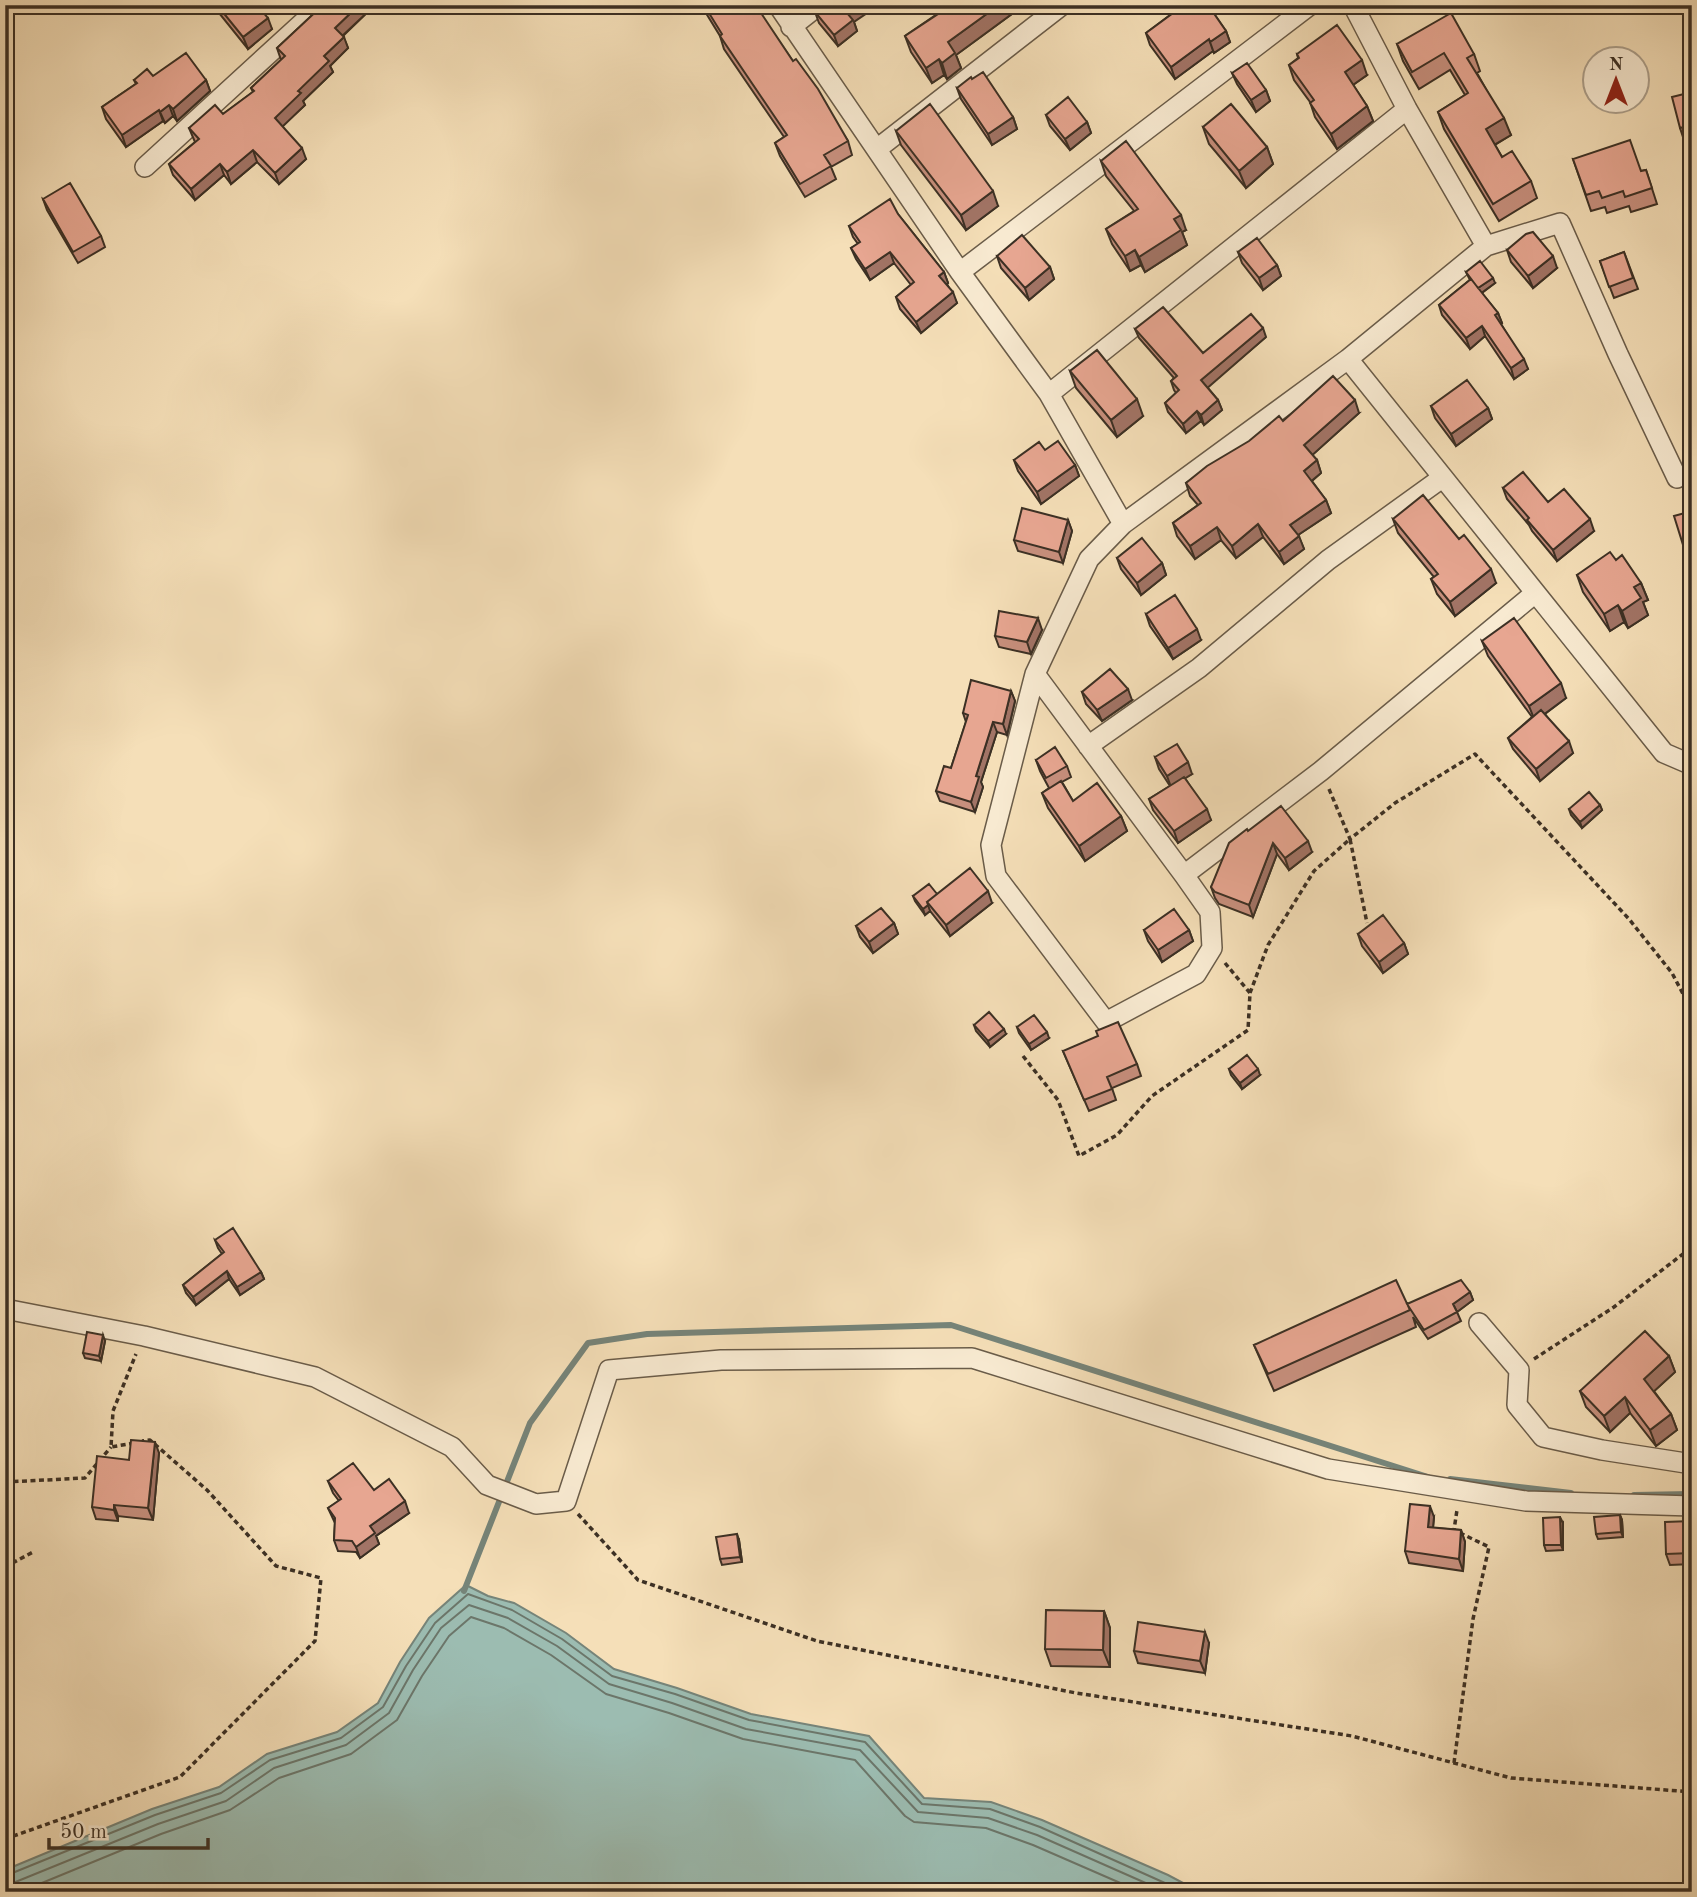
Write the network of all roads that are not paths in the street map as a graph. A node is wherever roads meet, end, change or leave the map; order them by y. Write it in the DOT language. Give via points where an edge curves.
graph roads {
  1 [pos="323,5"];
  2 [pos="778,5"];
  3 [pos="819,5"];
  4 [pos="1062,5"];
  5 [pos="1310,5"];
  6 [pos="1353,5"];
  7 [pos="792,27"];
  8 [pos="1407,109"];
  9 [pos="877,149"];
  10 [pos="145,167"];
  11 [pos="1486,246"];
  12 [pos="960,272"];
  13 [pos="1348,359"];
  14 [pos="1049,394"];
  15 [pos="1442,478"];
  16 [pos="1676,478"];
  17 [pos="1123,524"];
  18 [pos="1534,594"];
  19 [pos="1035,674"];
  20 [pos="1088,746"];
  21 [pos="1692,765"];
  22 [pos="1184,876"];
  23 [pos="5,1309"];
  24 [pos="1479,1323"];
  25 [pos="1692,1464"];
  26 [pos="1692,1506"];
  1 -- 10 [label="street"];
  2 -- 7 [label="street"];
  3 -- 7 [label="street"];
  4 -- 9 [label="street"];
  5 -- 12 [label="street"];
  6 -- 8 [label="street"];
  7 -- 9 [label="street"];
  8 -- 11 [label="street"];
  8 -- 14 [label="street"];
  9 -- 12 [label="street"];
  11 -- 13 [label="street"];
  11 -- 16 [label="street" via="1560,223"];
  12 -- 14 [label="street"];
  13 -- 15 [label="street"];
  13 -- 17 [label="street"];
  14 -- 17 [label="street"];
  15 -- 18 [label="street"];
  15 -- 20 [label="street" via="1328,560 1199,668"];
  17 -- 19 [label="street" via="1088,559"];
  18 -- 21 [label="street" via="1664,753"];
  18 -- 22 [label="street" via="1321,771"];
  19 -- 20 [label="street"];
  19 -- 22 [label="street" via="991,845 996,876 1106,1022 1196,974 1212,948 1210,912"];
  20 -- 22 [label="street"];
  23 -- 26 [label="street" via="315,1377 452,1447 487,1485 536,1504 566,1501 609,1370 720,1360 972,1358 1328,1469 1526,1502"];
  24 -- 25 [label="street" via="1518,1370 1517,1405 1543,1437"];
}
